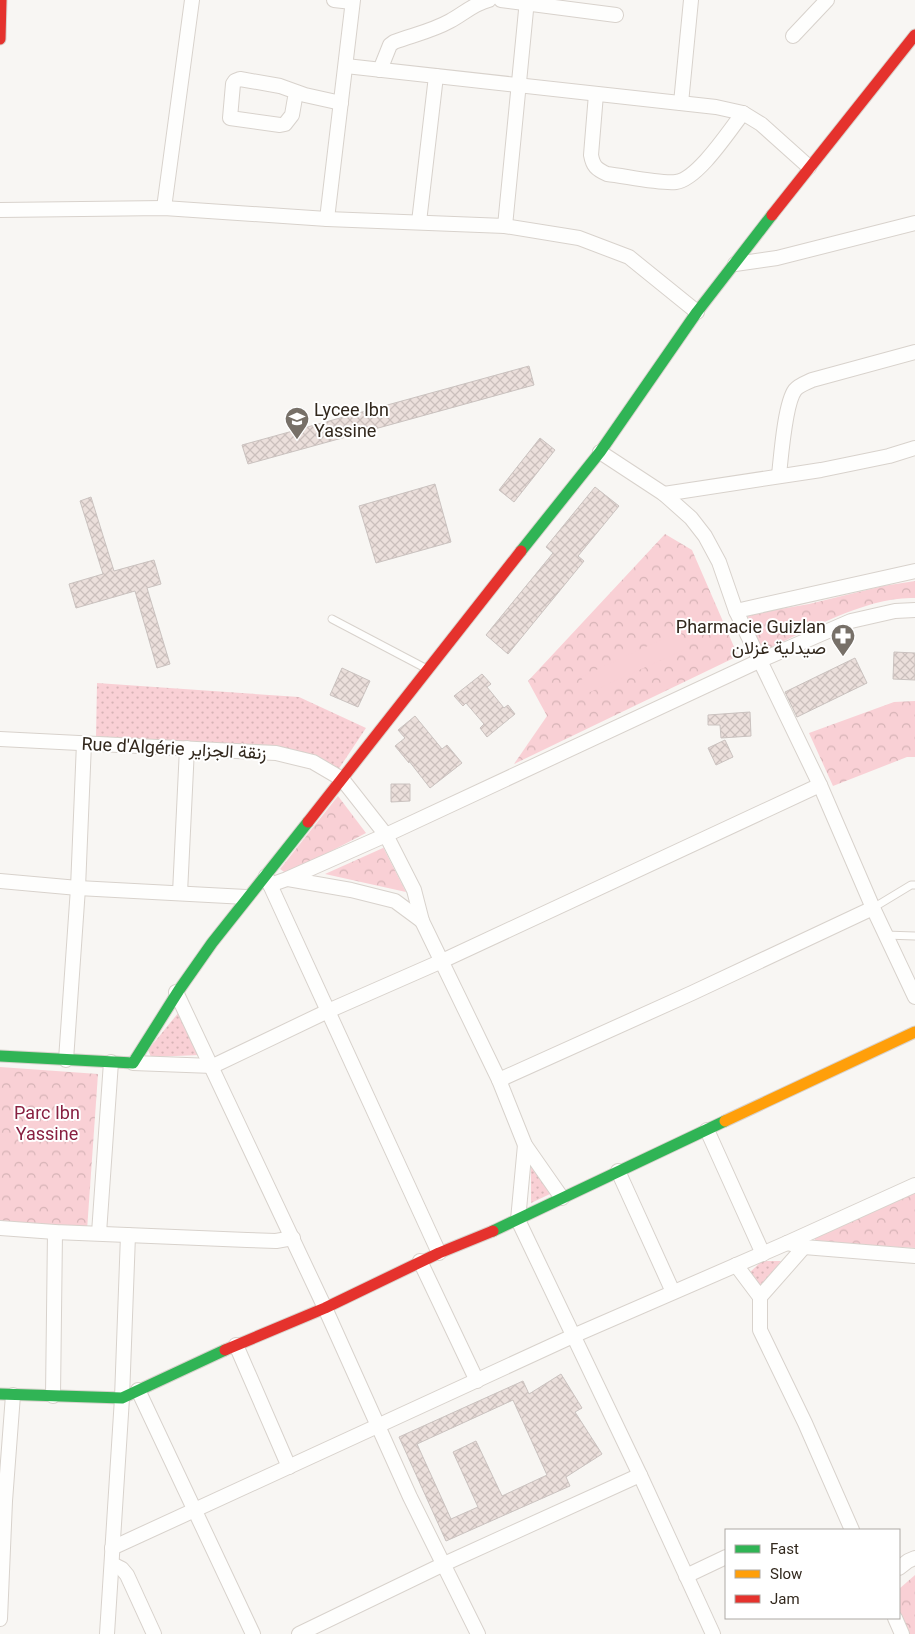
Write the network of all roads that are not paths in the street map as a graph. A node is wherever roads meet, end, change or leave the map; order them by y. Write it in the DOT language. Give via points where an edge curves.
graph roads {
  1 [pos="1,0"];
  2 [pos="192,0"];
  3 [pos="334,0"];
  4 [pos="489,0"];
  5 [pos="501,0"];
  6 [pos="691,0"];
  7 [pos="828,0"];
  8 [pos="352,1"];
  9 [pos="527,1"];
  10 [pos="616,15"];
  11 [pos="915,35"];
  12 [pos="793,36"];
  13 [pos="0,39"];
  14 [pos="346,66"];
  15 [pos="380,70"];
  16 [pos="436,76"];
  17 [pos="518,85"];
  18 [pos="296,92"];
  19 [pos="596,94"];
  20 [pos="341,103"];
  21 [pos="681,103"];
  22 [pos="743,113"];
  23 [pos="809,167"];
  24 [pos="164,208"];
  25 [pos="0,210"];
  26 [pos="327,219"];
  27 [pos="419,222"];
  28 [pos="915,223"];
  29 [pos="506,226"];
  30 [pos="735,264"];
  31 [pos="698,312"];
  32 [pos="915,352"];
  33 [pos="915,448"];
  34 [pos="600,452"];
  35 [pos="779,475"];
  36 [pos="664,494"];
  37 [pos="915,571"];
  38 [pos="915,610"];
  39 [pos="736,611"];
  40 [pos="332,619"];
  41 [pos="759,660"];
  42 [pos="429,670"];
  43 [pos="0,739"];
  44 [pos="84,743"];
  45 [pos="186,748"];
  46 [pos="342,779"];
  47 [pos="820,786"];
  48 [pos="386,835"];
  49 [pos="287,879"];
  50 [pos="268,880"];
  51 [pos="0,881"];
  52 [pos="915,885"];
  53 [pos="78,888"];
  54 [pos="180,893"];
  55 [pos="246,897"];
  56 [pos="873,908"];
  57 [pos="422,921"];
  58 [pos="885,935"];
  59 [pos="915,936"];
  60 [pos="442,961"];
  61 [pos="176,992"];
  62 [pos="915,997"];
  63 [pos="328,1011"];
  64 [pos="915,1032"];
  65 [pos="0,1056"];
  66 [pos="66,1060"];
  67 [pos="111,1062"];
  68 [pos="133,1063"];
  69 [pos="213,1066"];
  70 [pos="498,1080"];
  71 [pos="707,1130"];
  72 [pos="525,1144"];
  73 [pos="618,1171"];
  74 [pos="915,1185"];
  75 [pos="562,1198"];
  76 [pos="518,1220"];
  77 [pos="0,1228"];
  78 [pos="55,1232"];
  79 [pos="99,1233"];
  80 [pos="128,1235"];
  81 [pos="293,1238"];
  82 [pos="788,1243"];
  83 [pos="804,1248"];
  84 [pos="438,1253"];
  85 [pos="763,1254"];
  86 [pos="915,1256"];
  87 [pos="420,1261"];
  88 [pos="736,1265"];
  89 [pos="673,1292"];
  90 [pos="760,1297"];
  91 [pos="325,1308"];
  92 [pos="573,1336"];
  93 [pos="236,1345"];
  94 [pos="477,1382"];
  95 [pos="138,1390"];
  96 [pos="6,1395"];
  97 [pos="53,1396"];
  98 [pos="122,1398"];
  99 [pos="378,1427"];
  100 [pos="289,1467"];
  101 [pos="640,1475"];
  102 [pos="3,1502"];
  103 [pos="195,1511"];
  104 [pos="852,1529"];
  105 [pos="112,1548"];
  106 [pos="725,1557"];
  107 [pos="915,1558"];
  108 [pos="112,1564"];
  109 [pos="444,1564"];
  110 [pos="900,1567"];
  111 [pos="686,1576"];
  112 [pos="0,1619"];
  113 [pos="895,1619"];
  114 [pos="107,1634"];
  115 [pos="154,1634"];
  116 [pos="253,1634"];
  117 [pos="299,1634"];
  118 [pos="478,1634"];
  119 [pos="713,1634"];
  120 [pos="902,1634"];
  1 -- 13 [label="street"];
  2 -- 24 [label="street"];
  3 -- 8 [label="street"];
  4 -- 15 [label="street" via="430,31 394,42"];
  5 -- 9 [label="street"];
  6 -- 21 [label="street"];
  7 -- 12 [label="street"];
  8 -- 14 [label="street"];
  9 -- 10 [label="street"];
  9 -- 17 [label="street"];
  11 -- 23 [label="street"];
  14 -- 15 [label="street"];
  14 -- 20 [label="street"];
  15 -- 16 [label="street"];
  16 -- 17 [label="street"];
  16 -- 27 [label="street"];
  17 -- 19 [label="street"];
  17 -- 29 [label="street"];
  18 -- 18 [label="street" via="292,115 285,124 230,118 235,80 280,86"];
  18 -- 20 [label="street"];
  19 -- 21 [label="street"];
  19 -- 22 [label="street" via="591,155 597,170 661,181 686,180 698,170"];
  20 -- 26 [label="street"];
  21 -- 22 [label="street"];
  22 -- 23 [label="street" via="773,134"];
  23 -- 30 [label="street"];
  24 -- 25 [label="street"];
  24 -- 26 [label="street"];
  26 -- 27 [label="street"];
  27 -- 29 [label="street"];
  28 -- 30 [label="street" via="777,258"];
  29 -- 31 [label="street" via="579,238 629,257"];
  30 -- 31 [label="street"];
  31 -- 34 [label="street"];
  32 -- 35 [label="street" via="799,386 794,392 787,418"];
  33 -- 35 [label="street" via="830,468"];
  34 -- 36 [label="street"];
  34 -- 42 [label="street"];
  35 -- 36 [label="street"];
  36 -- 39 [label="street" via="691,518 705,536 719,562"];
  37 -- 39 [label="street"];
  38 -- 41 [label="street" via="851,621"];
  39 -- 41 [label="street"];
  40 -- 42 [label="lane"];
  41 -- 47 [label="street"];
  41 -- 48 [label="street"];
  42 -- 46 [label="street"];
  43 -- 44 [label="street, Rue d'Algérie زنقة الجزاير"];
  44 -- 45 [label="street, Rue d'Algérie زنقة الجزاير"];
  44 -- 53 [label="street"];
  45 -- 46 [label="street, Rue d'Algérie زنقة الجزاير" via="276,753 313,762"];
  45 -- 54 [label="street"];
  46 -- 48 [label="street"];
  46 -- 50 [label="street"];
  47 -- 56 [label="street"];
  47 -- 60 [label="street"];
  48 -- 49 [label="street"];
  48 -- 57 [label="street" via="414,890"];
  49 -- 50 [label="street"];
  49 -- 57 [label="street" via="394,901"];
  50 -- 55 [label="street"];
  50 -- 63 [label="street"];
  51 -- 53 [label="street"];
  52 -- 56 [label="lane"];
  53 -- 54 [label="street"];
  53 -- 66 [label="street"];
  54 -- 55 [label="street"];
  55 -- 61 [label="street"];
  56 -- 58 [label="street"];
  56 -- 70 [label="street"];
  57 -- 60 [label="street"];
  58 -- 59 [label="lane"];
  58 -- 62 [label="street"];
  60 -- 63 [label="street"];
  60 -- 70 [label="street"];
  61 -- 68 [label="street"];
  61 -- 69 [label="street"];
  63 -- 69 [label="street"];
  63 -- 84 [label="street"];
  64 -- 71 [label="street"];
  65 -- 66 [label="street"];
  66 -- 67 [label="street"];
  67 -- 68 [label="street"];
  67 -- 79 [label="street"];
  68 -- 69 [label="street"];
  69 -- 81 [label="street"];
  70 -- 72 [label="street"];
  71 -- 73 [label="street"];
  71 -- 85 [label="street"];
  72 -- 75 [label="street"];
  72 -- 76 [label="street"];
  73 -- 75 [label="street"];
  73 -- 89 [label="street"];
  74 -- 82 [label="street"];
  75 -- 76 [label="street"];
  76 -- 84 [label="street"];
  76 -- 92 [label="street"];
  77 -- 78 [label="street"];
  78 -- 79 [label="street"];
  78 -- 97 [label="street"];
  79 -- 80 [label="street"];
  80 -- 81 [label="street" via="276,1241"];
  80 -- 98 [label="street"];
  81 -- 91 [label="street"];
  82 -- 83 [label="street"];
  82 -- 85 [label="street"];
  83 -- 86 [label="street"];
  83 -- 90 [label="street"];
  84 -- 87 [label="street"];
  85 -- 88 [label="street"];
  87 -- 91 [label="street"];
  87 -- 94 [label="street"];
  88 -- 89 [label="street"];
  88 -- 90 [label="street"];
  89 -- 92 [label="street"];
  90 -- 104 [label="street" via="760,1330"];
  91 -- 93 [label="street"];
  91 -- 99 [label="street"];
  92 -- 94 [label="street"];
  92 -- 101 [label="street"];
  93 -- 95 [label="street"];
  93 -- 100 [label="street"];
  94 -- 99 [label="street"];
  95 -- 98 [label="street"];
  95 -- 103 [label="street"];
  96 -- 97 [label="street"];
  96 -- 102 [label="street"];
  97 -- 98 [label="street"];
  98 -- 105 [label="street"];
  99 -- 100 [label="street"];
  99 -- 109 [label="street"];
  100 -- 103 [label="street"];
  101 -- 109 [label="street"];
  101 -- 111 [label="street"];
  102 -- 112 [label="street"];
  103 -- 105 [label="street"];
  103 -- 116 [label="street"];
  105 -- 108 [label="street"];
  106 -- 111 [label="street"];
  107 -- 110 [label="street"];
  108 -- 114 [label="street"];
  108 -- 115 [label="street" via="127,1575"];
  109 -- 117 [label="street"];
  109 -- 118 [label="street"];
  111 -- 119 [label="street"];
  113 -- 120 [label="street"];
}
